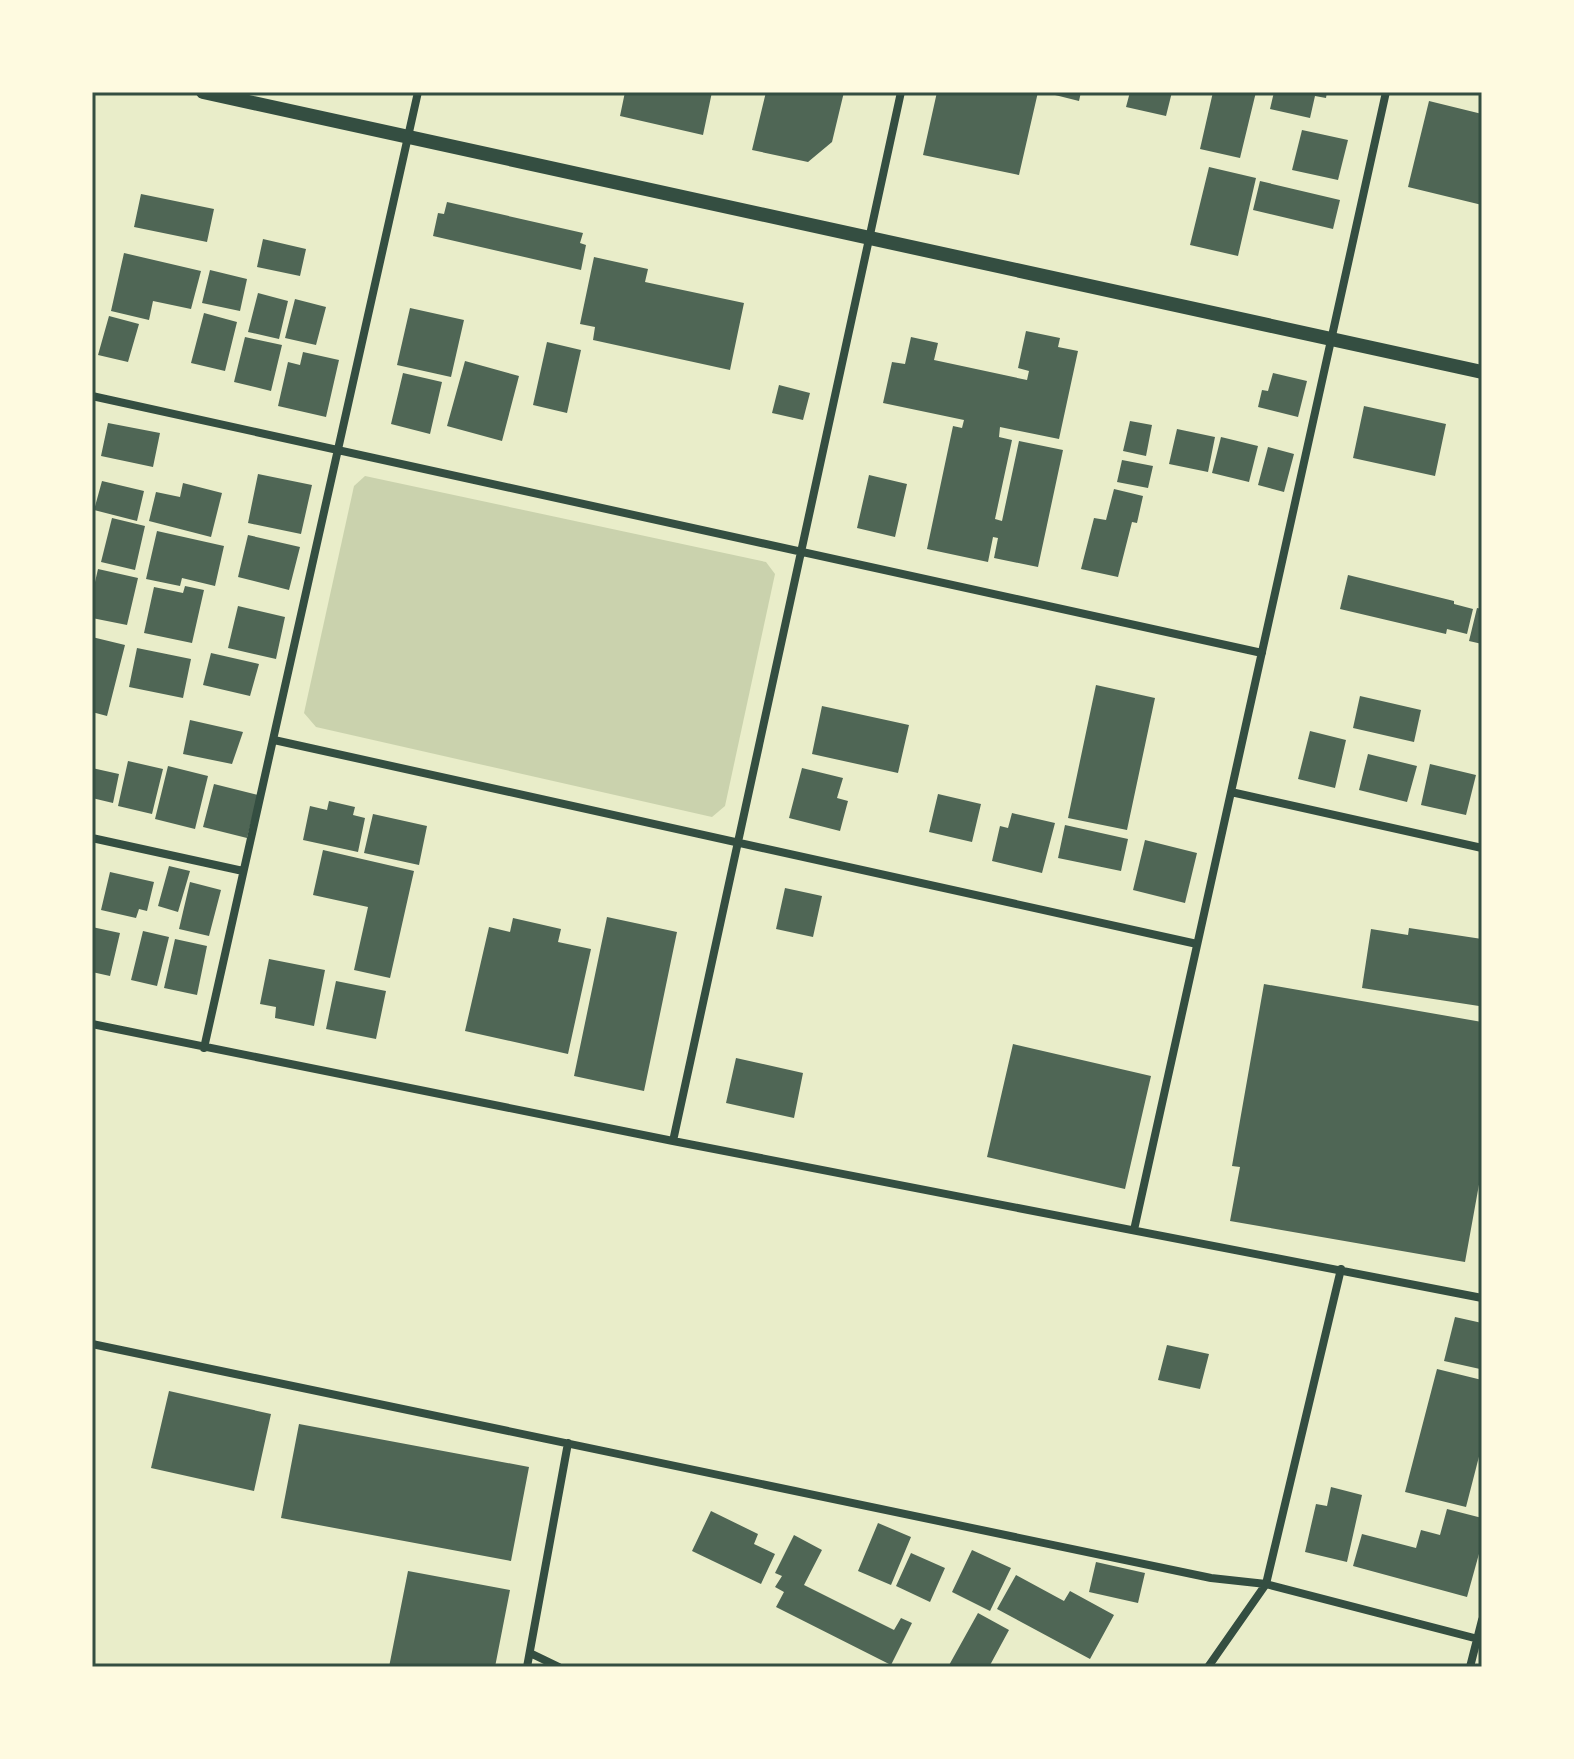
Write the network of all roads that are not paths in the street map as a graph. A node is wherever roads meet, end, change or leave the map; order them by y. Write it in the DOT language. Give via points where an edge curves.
graph roads {
  1 [pos="203,92"];
  2 [pos="418,92"];
  3 [pos="901,92"];
  4 [pos="1386,92"];
  5 [pos="409,138"];
  6 [pos="868,239"];
  7 [pos="1331,339"];
  8 [pos="1482,372"];
  9 [pos="92,396"];
  10 [pos="338,452"];
  11 [pos="801,550"];
  12 [pos="1262,653"];
  13 [pos="274,740"];
  14 [pos="1231,792"];
  15 [pos="92,838"];
  16 [pos="738,844"];
  17 [pos="1482,848"];
  18 [pos="243,871"];
  19 [pos="1197,944"];
  20 [pos="92,1024"];
  21 [pos="204,1048"];
  22 [pos="673,1141"];
  23 [pos="1134,1230"];
  24 [pos="1341,1269"];
  25 [pos="1482,1298"];
  26 [pos="92,1344"];
  27 [pos="568,1443"];
  28 [pos="1266,1584"];
  29 [pos="1482,1620"];
  30 [pos="1480,1640"];
  31 [pos="530,1653"];
  32 [pos="527,1667"];
  33 [pos="559,1667"];
  34 [pos="1208,1667"];
  35 [pos="1470,1667"];
  1 -- 5 [label="street"];
  2 -- 5 [label="street"];
  3 -- 6 [label="street"];
  4 -- 7 [label="street"];
  5 -- 6 [label="street"];
  5 -- 10 [label="street"];
  6 -- 7 [label="street"];
  6 -- 11 [label="street"];
  7 -- 8 [label="street"];
  7 -- 12 [label="street"];
  9 -- 10 [label="street"];
  10 -- 11 [label="street"];
  10 -- 13 [label="street"];
  11 -- 12 [label="street"];
  11 -- 16 [label="street"];
  12 -- 14 [label="street"];
  13 -- 16 [label="street"];
  13 -- 18 [label="street"];
  14 -- 17 [label="street"];
  14 -- 19 [label="street"];
  15 -- 18 [label="street"];
  16 -- 19 [label="street"];
  16 -- 22 [label="street"];
  18 -- 21 [label="street"];
  19 -- 23 [label="street"];
  20 -- 21 [label="street"];
  21 -- 22 [label="street"];
  22 -- 23 [label="street"];
  23 -- 24 [label="street"];
  24 -- 25 [label="street"];
  24 -- 28 [label="street"];
  26 -- 27 [label="street"];
  27 -- 28 [label="street" via="1211,1578"];
  27 -- 31 [label="street"];
  28 -- 30 [label="street"];
  28 -- 34 [label="street"];
  29 -- 30 [label="street"];
  30 -- 35 [label="street"];
  31 -- 32 [label="street"];
  31 -- 33 [label="street"];
}
